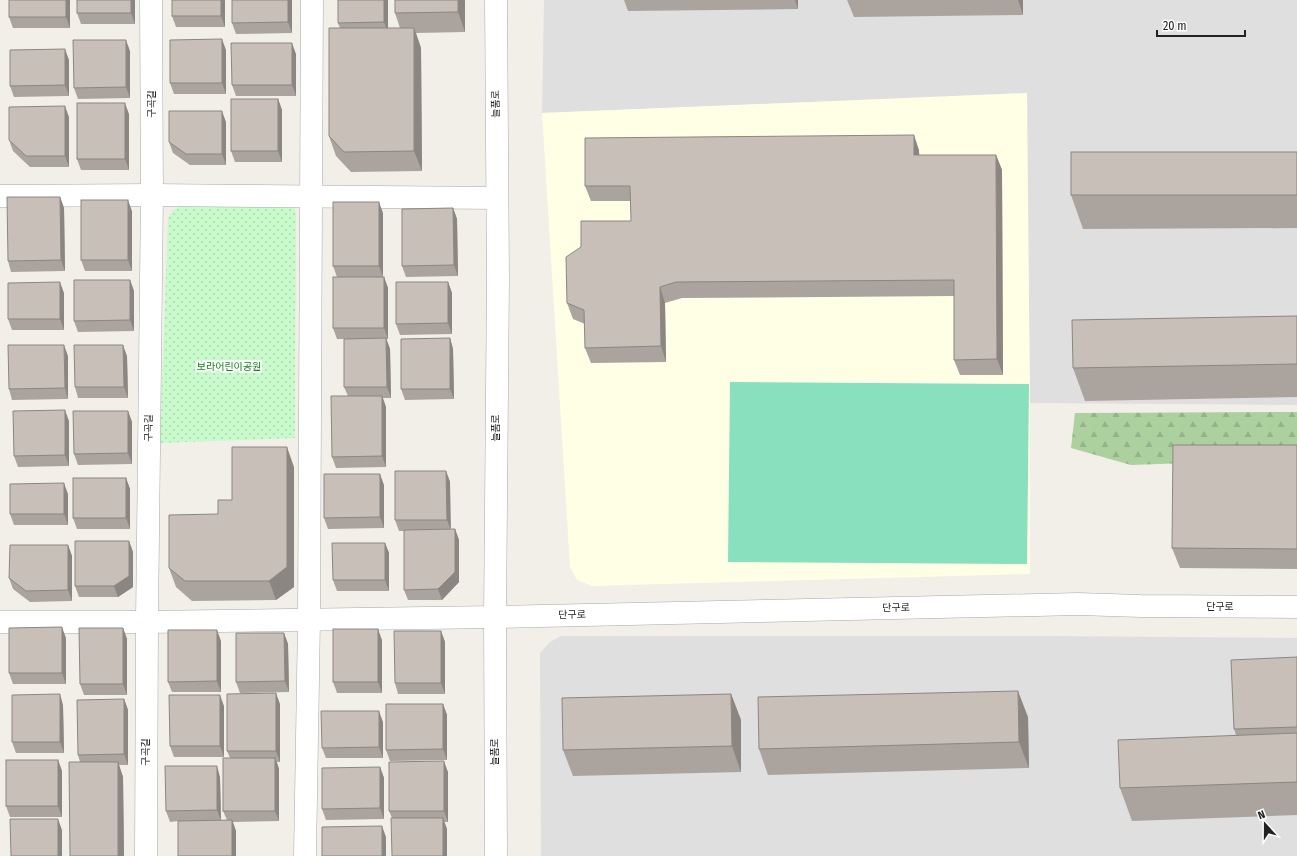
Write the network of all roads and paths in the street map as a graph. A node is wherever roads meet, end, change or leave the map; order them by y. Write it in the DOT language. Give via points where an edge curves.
graph roads {
  1 [pos="151,0"];
  2 [pos="312,0"];
  3 [pos="496,0"];
  4 [pos="152,195"];
  5 [pos="0,196"];
  6 [pos="310,197"];
  7 [pos="497,198"];
  8 [pos="1297,607"];
  9 [pos="495,617"];
  10 [pos="309,620"];
  11 [pos="0,622"];
  12 [pos="147,622"];
  13 [pos="146,856"];
  14 [pos="305,856"];
  15 [pos="496,856"];
  1 -- 4 [label="street, 구곡길"];
  2 -- 6 [label="street"];
  3 -- 7 [label="street, 늘품로"];
  4 -- 5 [label="street"];
  4 -- 6 [label="street"];
  4 -- 12 [label="street, 구곡길"];
  6 -- 7 [label="street"];
  6 -- 10 [label="street"];
  7 -- 9 [label="street, 늘품로"];
  8 -- 9 [label="street, 단구로" via="1078,604"];
  9 -- 10 [label="street, 단구로"];
  9 -- 15 [label="street, 늘품로"];
  10 -- 12 [label="street, 단구로"];
  10 -- 14 [label="street"];
  11 -- 12 [label="street, 단구로"];
  12 -- 13 [label="street, 구곡길"];
}
